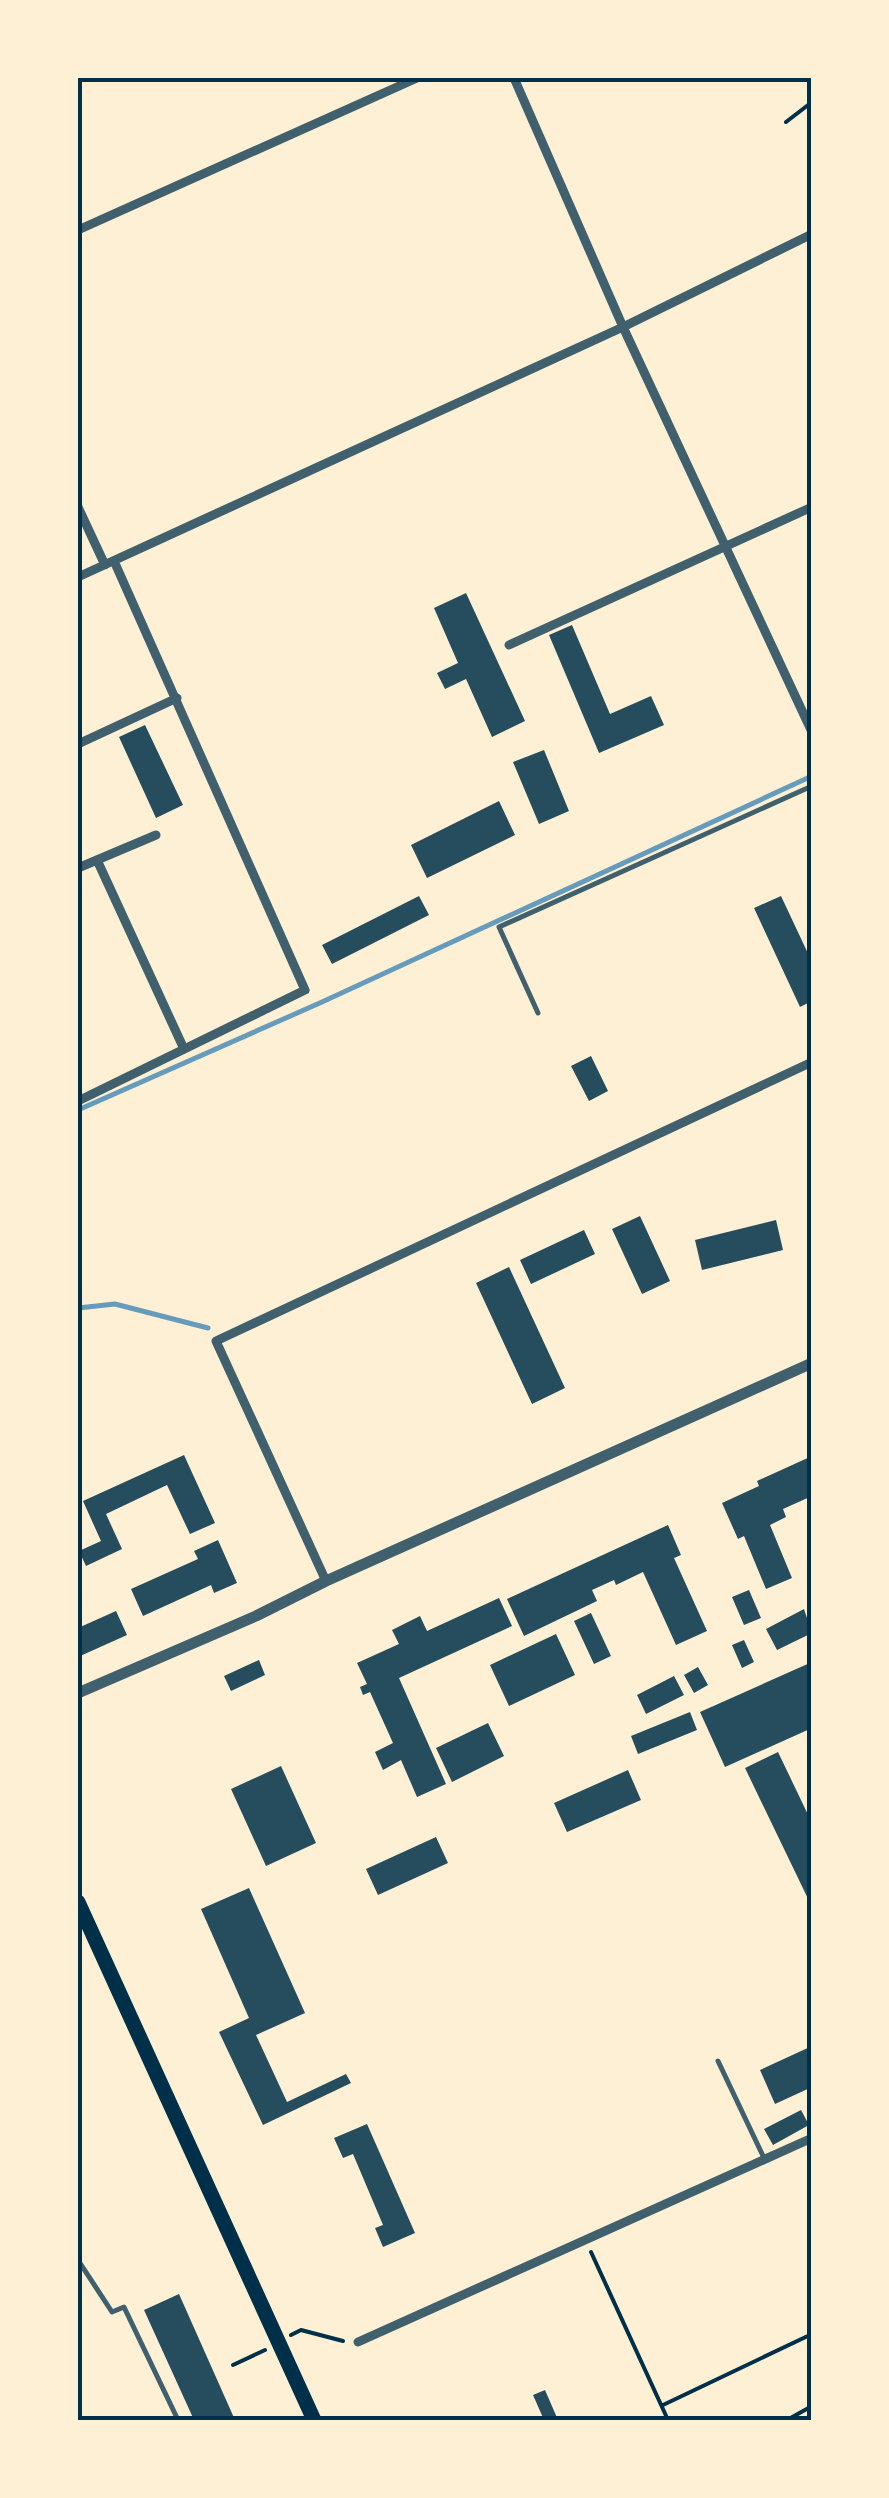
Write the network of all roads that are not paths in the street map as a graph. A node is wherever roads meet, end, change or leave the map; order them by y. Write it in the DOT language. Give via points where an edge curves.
graph roads {
  1 [pos="417,78"];
  2 [pos="514,78"];
  3 [pos="78,230"];
  4 [pos="812,234"];
  5 [pos="623,326"];
  6 [pos="78,507"];
  7 [pos="812,507"];
  8 [pos="728,548"];
  9 [pos="110,563"];
  10 [pos="78,577"];
  11 [pos="509,645"];
  12 [pos="177,698"];
  13 [pos="812,732"];
  14 [pos="78,744"];
  15 [pos="812,786"];
  16 [pos="156,835"];
  17 [pos="97,860"];
  18 [pos="78,868"];
  19 [pos="538,1013"];
  20 [pos="184,1049"];
  21 [pos="812,1062"];
  22 [pos="78,1101"];
  23 [pos="812,1363"];
  24 [pos="326,1581"];
  25 [pos="78,1693"];
  26 [pos="78,1902"];
  27 [pos="718,2062"];
  28 [pos="811,2141"];
  29 [pos="765,2159"];
  30 [pos="78,2260"];
  31 [pos="358,2342"];
  32 [pos="178,2420"];
  33 [pos="314,2420"];
  1 -- 3 [label="street"];
  2 -- 5 [label="street"];
  4 -- 5 [label="street"];
  5 -- 8 [label="street"];
  5 -- 9 [label="street"];
  6 -- 9 [label="street"];
  7 -- 8 [label="street"];
  8 -- 11 [label="street"];
  8 -- 13 [label="street"];
  9 -- 10 [label="street"];
  9 -- 12 [label="street"];
  12 -- 14 [label="street"];
  12 -- 20 [label="street" via="305,990"];
  15 -- 19 [label="lane" via="499,926"];
  16 -- 17 [label="street"];
  17 -- 18 [label="street"];
  17 -- 20 [label="street"];
  20 -- 22 [label="street"];
  21 -- 24 [label="street" via="216,1341"];
  23 -- 24 [label="street"];
  24 -- 25 [label="street"];
  26 -- 33 [label="highway"];
  27 -- 29 [label="lane"];
  28 -- 29 [label="street"];
  29 -- 31 [label="street"];
  30 -- 32 [label="lane" via="112,2312 124,2307"];
}
